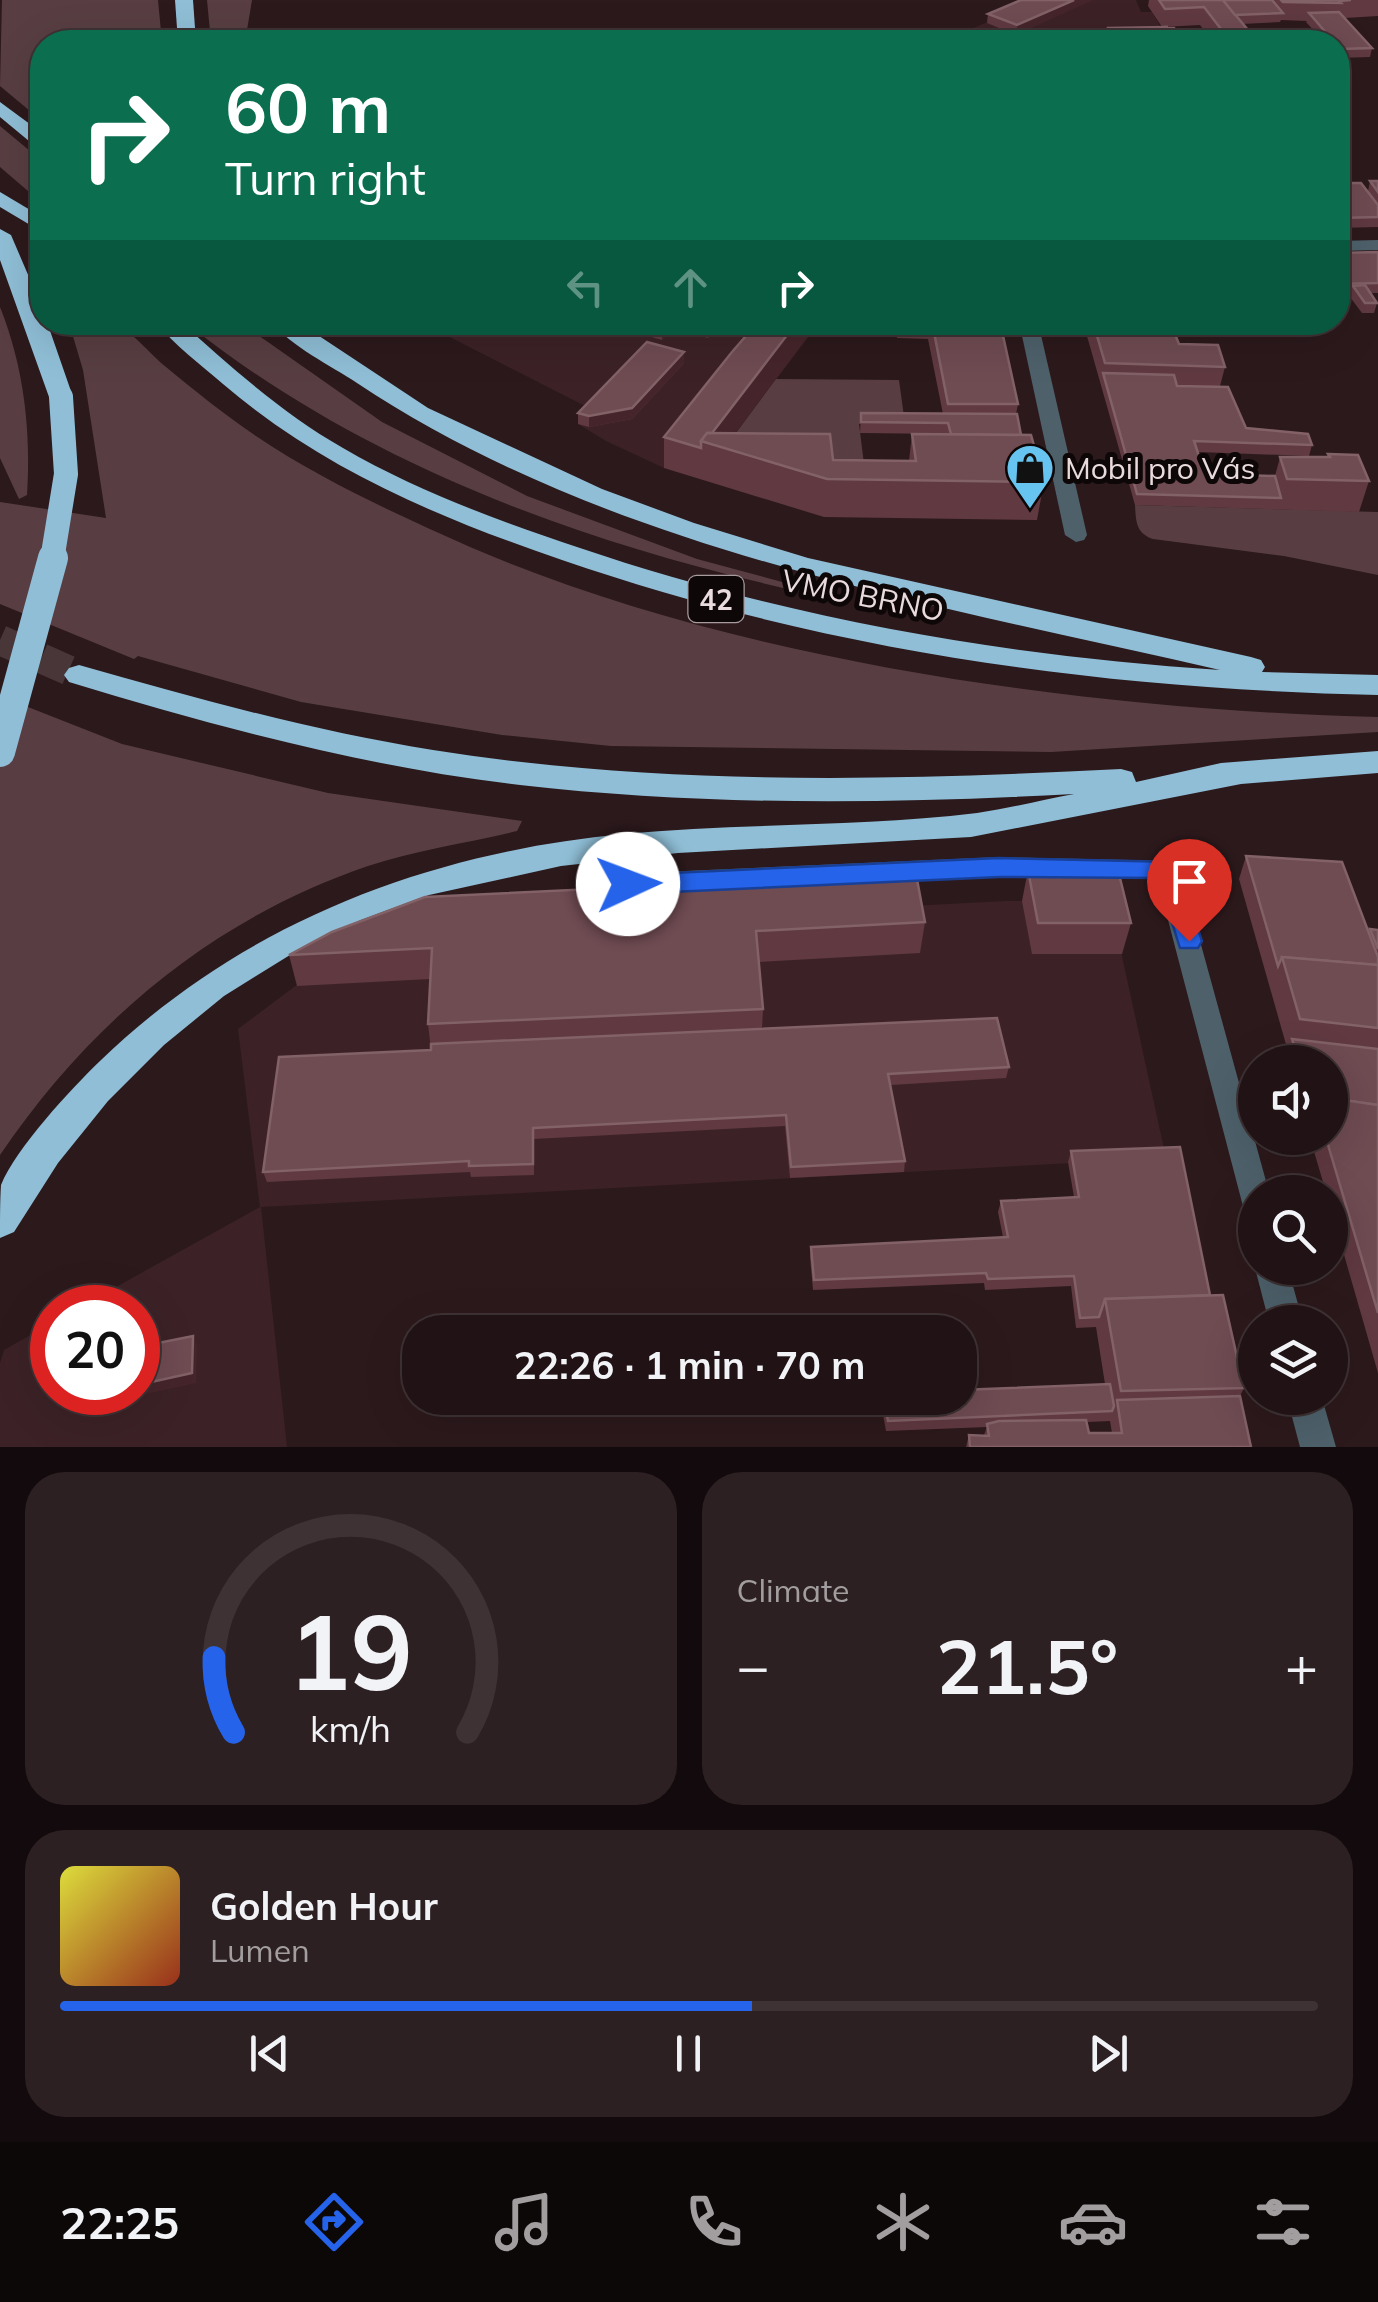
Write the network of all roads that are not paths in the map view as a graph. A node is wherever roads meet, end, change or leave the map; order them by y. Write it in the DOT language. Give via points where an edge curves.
graph roads {
  1 [pos="184,0"];
  2 [pos="185,30"];
  3 [pos="0,108"];
  4 [pos="30,132"];
  5 [pos="0,198"];
  6 [pos="30,218"];
  7 [pos="0,235"];
  8 [pos="1378,245"];
  9 [pos="1350,246"];
  10 [pos="30,305"];
  11 [pos="40,335"];
  12 [pos="181,335"];
  13 [pos="302,335"];
  14 [pos="1031,335"];
  15 [pos="1076,536"];
  16 [pos="79,675"];
  17 [pos="1332,685"];
  18 [pos="1378,685"];
  19 [pos="0,752"];
  20 [pos="1378,762"];
  21 [pos="1239,772"];
  22 [pos="619,848"];
  23 [pos="1249,1175"];
  24 [pos="0,1220"];
  25 [pos="1310,1415"];
  26 [pos="1318,1447"];
  1 -- 2 [label="highway"];
  3 -- 4 [label="highway"];
  5 -- 6 [label="highway"];
  7 -- 10 [label="highway, bridge"];
  8 -- 9 [label="street"];
  11 -- 19 [label="highway, bridge" via="61,397 66,474 50,580"];
  12 -- 17 [label="highway, VMO BRNO / 42" via="250,395 332,452 457,513 617,572 894,640 1079,668"];
  13 -- 17 [label="highway, 42" via="419,413 685,529 912,592"];
  14 -- 15 [label="street"];
  16 -- 21 [label="highway" via="196,711 436,762 690,788 869,790"];
  17 -- 18 [label="highway, VMO BRNO / 42"];
  20 -- 21 [label="highway"];
  21 -- 22 [label="highway" via="974,824"];
  22 -- 23 [label="street" via="628,884 999,867 1168,868"];
  22 -- 24 [label="highway" via="427,882 296,933 176,1011 120,1063 66,1122"];
  25 -- 26 [label="street"];
}
